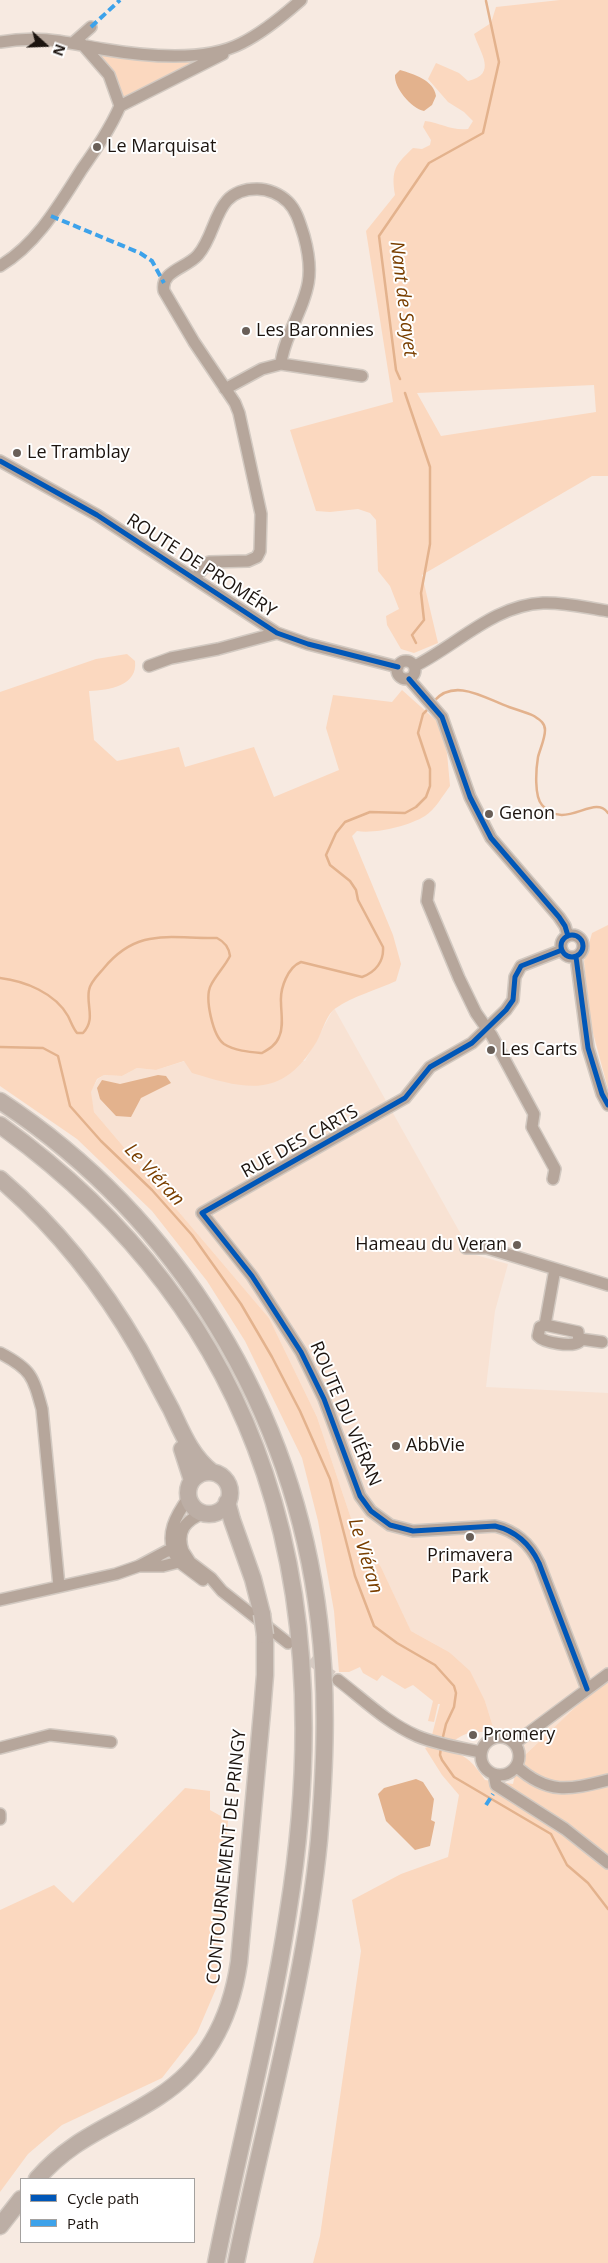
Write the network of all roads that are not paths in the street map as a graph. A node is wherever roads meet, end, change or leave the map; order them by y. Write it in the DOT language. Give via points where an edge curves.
graph roads {
  1 [pos="301,0"];
  2 [pos="91,27"];
  3 [pos="0,42"];
  4 [pos="78,43"];
  5 [pos="230,48"];
  6 [pos="120,106"];
  7 [pos="0,266"];
  8 [pos="281,364"];
  9 [pos="362,376"];
  10 [pos="224,388"];
  11 [pos="0,461"];
  12 [pos="195,578"];
  13 [pos="608,611"];
  14 [pos="278,633"];
  15 [pos="149,666"];
  16 [pos="398,666"];
  17 [pos="415,666"];
  18 [pos="409,679"];
  19 [pos="429,885"];
  20 [pos="568,936"];
  21 [pos="562,950"];
  22 [pos="576,957"];
  23 [pos="486,1028"];
  24 [pos="0,1101"];
  25 [pos="608,1105"];
  26 [pos="0,1125"];
  27 [pos="0,1179"];
  28 [pos="553,1179"];
  29 [pos="0,1189"];
  30 [pos="202,1213"];
  31 [pos="466,1248"];
  32 [pos="555,1268"];
  33 [pos="608,1285"];
  34 [pos="602,1342"];
  35 [pos="0,1353"];
  36 [pos="212,1472"];
  37 [pos="192,1480"];
  38 [pos="189,1497"];
  39 [pos="227,1502"];
  40 [pos="206,1513"];
  41 [pos="178,1554"];
  42 [pos="249,1567"];
  43 [pos="59,1586"];
  44 [pos="0,1600"];
  45 [pos="288,1643"];
  46 [pos="608,1674"];
  47 [pos="338,1680"];
  48 [pos="587,1689"];
  49 [pos="111,1742"];
  50 [pos="515,1744"];
  51 [pos="0,1748"];
  52 [pos="481,1752"];
  53 [pos="516,1766"];
  54 [pos="494,1774"];
  55 [pos="608,1780"];
  56 [pos="0,1814"];
  57 [pos="0,1819"];
  58 [pos="608,1863"];
  59 [pos="38,2178"];
  60 [pos="20,2200"];
  61 [pos="0,2226"];
  62 [pos="216,2263"];
  63 [pos="236,2263"];
  1 -- 5 [label="street" via="266,29"];
  2 -- 4 [label="street"];
  3 -- 4 [label="street" via="30,38"];
  4 -- 5 [label="street" via="132,53 175,56"];
  4 -- 6 [label="street" via="106,70"];
  5 -- 6 [label="street"];
  6 -- 7 [label="street" via="51,216 29,243"];
  8 -- 9 [label="street"];
  8 -- 10 [label="street" via="262,369"];
  8 -- 10 [label="street" via="283,351 305,297 310,274 308,254 297,214 282,196 258,189 234,195 224,204 200,253 167,276 164,282 164,291"];
  10 -- 12 [label="street" via="239,413 250,459 261,514 260,551 251,561 209,562"];
  11 -- 12 [label="street, ROUTE DE PROMÉRY" via="97,515"];
  12 -- 14 [label="street, ROUTE DE PROMÉRY"];
  13 -- 17 [label="street" via="556,603 519,607 492,618"];
  14 -- 15 [label="street"];
  14 -- 16 [label="street, ROUTE DE PROMÉRY" via="308,644"];
  16 -- 17 [label="street" via="408,661"];
  16 -- 18 [label="street" via="398,676"];
  17 -- 18 [label="street" via="415,674"];
  18 -- 20 [label="street" via="438,711 485,829 559,917"];
  19 -- 23 [label="street" via="427,901 459,978"];
  20 -- 21 [label="street" via="562,941"];
  20 -- 22 [label="street" via="579,938 583,944 582,952"];
  21 -- 22 [label="street" via="568,957"];
  21 -- 23 [label="street, RUE DES CARTS" via="521,966 515,977 513,1000"];
  22 -- 25 [label="street" via="588,1048"];
  23 -- 28 [label="street" via="534,1114 532,1127 555,1169"];
  23 -- 30 [label="street, RUE DES CARTS" via="468,1046 430,1067 411,1093 399,1102"];
  24 -- 63 [label="highway" via="48,1135 103,1182 155,1238 202,1300 241,1365 272,1432 292,1490 312,1571 320,1624 324,1697 324,1769 318,1843 290,2021"];
  26 -- 62 [label="highway" via="97,1206 150,1264 194,1326 247,1427 271,1492 290,1564 304,1693 304,1762 298,1830 272,2002"];
  27 -- 36 [label="highway, CONTOURNEMENT DE PRINGY" via="65,1243 98,1286 140,1350 193,1453"];
  29 -- 37 [label="highway" via="51,1238 107,1311 179,1442"];
  30 -- 48 [label="street, ROUTE DU VIÉRAN" via="252,1276 301,1352 324,1399 360,1496 371,1511 384,1522 406,1530 495,1526 519,1537 531,1547 540,1563"];
  31 -- 32 [label="street" via="486,1248"];
  32 -- 33 [label="street"];
  32 -- 34 [label="street" via="545,1325 538,1330 538,1336 574,1345 580,1338"];
  35 -- 43 [label="street" via="30,1373 42,1409"];
  36 -- 37 [label="highway" via="200,1474"];
  36 -- 39 [label="highway, CONTOURNEMENT DE PRINGY" via="227,1483"];
  37 -- 38 [label="highway"];
  38 -- 40 [label="highway, CONTOURNEMENT DE PRINGY" via="193,1505"];
  38 -- 41 [label="street" via="172,1525 170,1535"];
  39 -- 40 [label="highway" via="220,1511"];
  39 -- 42 [label="highway, CONTOURNEMENT DE PRINGY"];
  40 -- 41 [label="street" via="192,1518 183,1528"];
  40 -- 42 [label="highway, CONTOURNEMENT DE PRINGY" via="224,1528"];
  41 -- 43 [label="street" via="116,1574"];
  41 -- 45 [label="street"];
  42 -- 59 [label="highway, CONTOURNEMENT DE PRINGY, bridge" via="262,1614 265,1675 239,1962 226,2018 205,2054 177,2083 76,2143"];
  43 -- 44 [label="street"];
  46 -- 48 [label="street"];
  47 -- 52 [label="street" via="418,1737"];
  48 -- 50 [label="street"];
  49 -- 51 [label="street" via="50,1735"];
  50 -- 52 [label="street" via="498,1736 487,1741"];
  50 -- 53 [label="street" via="519,1754"];
  52 -- 54 [label="street" via="483,1765"];
  53 -- 54 [label="street" via="504,1774"];
  53 -- 55 [label="street" via="547,1786 560,1789"];
  54 -- 58 [label="street" via="496,1785 565,1829"];
  56 -- 57 [label="street"];
  60 -- 61 [label="highway"];
}
